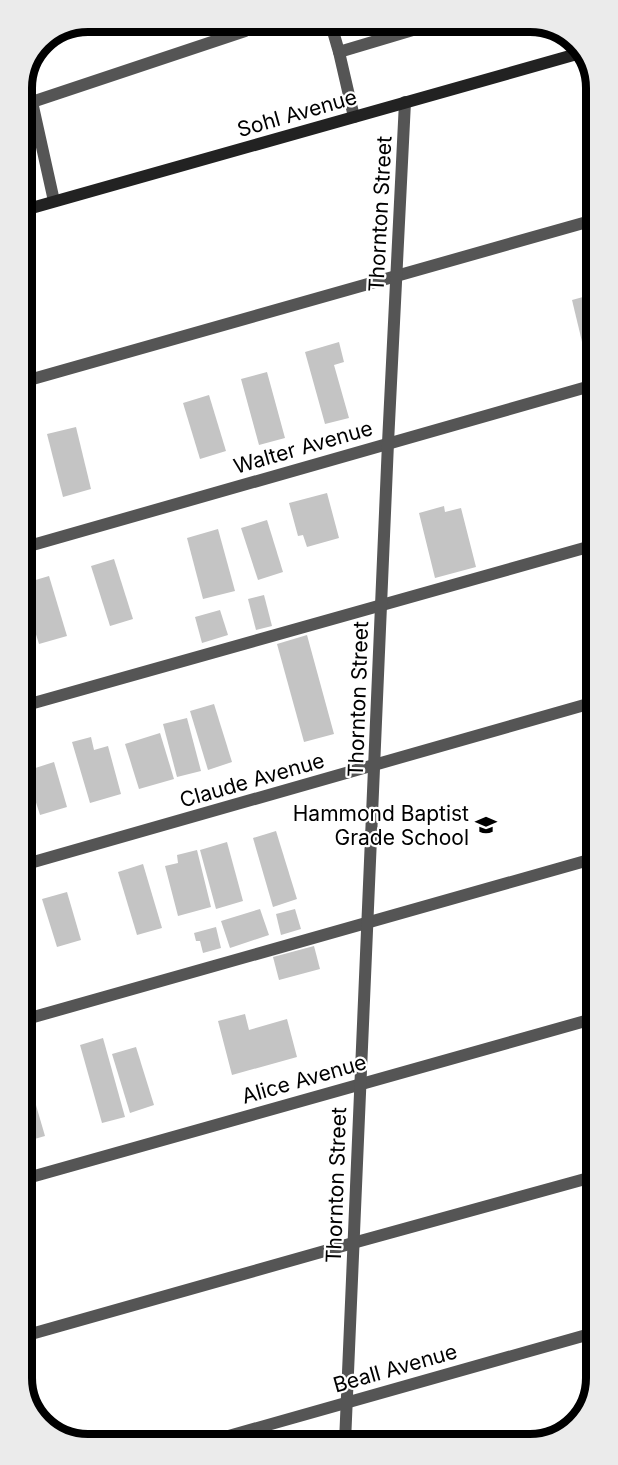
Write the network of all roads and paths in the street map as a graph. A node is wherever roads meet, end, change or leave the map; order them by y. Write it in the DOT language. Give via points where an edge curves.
graph roads {
  1 [pos="242,32"];
  2 [pos="333,32"];
  3 [pos="406,32"];
  4 [pos="339,52"];
  5 [pos="576,54"];
  6 [pos="32,102"];
  7 [pos="405,102"];
  8 [pos="354,117"];
  9 [pos="54,201"];
  10 [pos="32,208"];
  11 [pos="586,222"];
  12 [pos="397,276"];
  13 [pos="32,379"];
  14 [pos="586,387"];
  15 [pos="388,443"];
  16 [pos="32,545"];
  17 [pos="586,547"];
  18 [pos="381,604"];
  19 [pos="32,703"];
  20 [pos="586,705"];
  21 [pos="374,765"];
  22 [pos="586,861"];
  23 [pos="32,862"];
  24 [pos="367,923"];
  25 [pos="32,1017"];
  26 [pos="586,1021"];
  27 [pos="360,1084"];
  28 [pos="32,1177"];
  29 [pos="586,1179"];
  30 [pos="353,1243"];
  31 [pos="32,1334"];
  32 [pos="586,1335"];
  33 [pos="347,1402"];
  34 [pos="238,1433"];
  35 [pos="345,1434"];
  1 -- 6 [label="street"];
  2 -- 4 [label="street"];
  3 -- 4 [label="street"];
  4 -- 8 [label="street"];
  5 -- 7 [label="street, Sohl Avenue"];
  6 -- 9 [label="street"];
  7 -- 8 [label="street, Sohl Avenue"];
  7 -- 12 [label="street, Thornton Street"];
  8 -- 9 [label="street, Sohl Avenue"];
  9 -- 10 [label="street, Sohl Avenue"];
  11 -- 12 [label="street"];
  12 -- 13 [label="street"];
  12 -- 15 [label="street, Thornton Street"];
  14 -- 15 [label="street, Walter Avenue"];
  15 -- 16 [label="street, Walter Avenue"];
  15 -- 18 [label="street, Thornton Street"];
  17 -- 18 [label="street"];
  18 -- 19 [label="street"];
  18 -- 21 [label="street, Thornton Street"];
  20 -- 21 [label="street, Claude Avenue"];
  21 -- 23 [label="street, Claude Avenue"];
  21 -- 24 [label="street, Thornton Street"];
  22 -- 24 [label="street"];
  24 -- 25 [label="street"];
  24 -- 27 [label="street, Thornton Street"];
  26 -- 27 [label="street, Alice Avenue"];
  27 -- 28 [label="street, Alice Avenue"];
  27 -- 30 [label="street, Thornton Street"];
  29 -- 30 [label="street"];
  30 -- 31 [label="street"];
  30 -- 33 [label="street, Thornton Street"];
  32 -- 33 [label="street, Beall Avenue"];
  33 -- 34 [label="street, Beall Avenue"];
  33 -- 35 [label="street, Thornton Street"];
}
